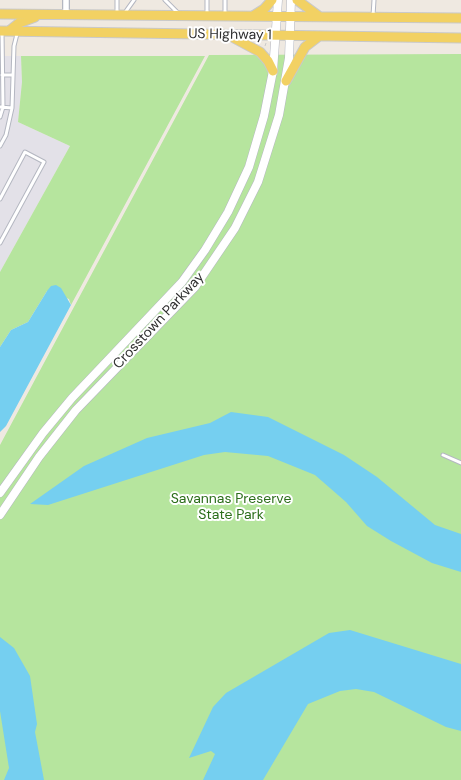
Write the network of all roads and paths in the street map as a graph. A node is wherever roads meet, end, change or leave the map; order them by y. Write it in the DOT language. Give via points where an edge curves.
graph roads {
  1 [pos="66,0"];
  2 [pos="117,0"];
  3 [pos="134,0"];
  4 [pos="165,0"];
  5 [pos="207,0"];
  6 [pos="224,0"];
  7 [pos="272,0"];
  8 [pos="278,0"];
  9 [pos="291,0"];
  10 [pos="297,0"];
  11 [pos="374,0"];
  12 [pos="0,14"];
  13 [pos="40,15"];
  14 [pos="66,15"];
  15 [pos="120,15"];
  16 [pos="181,16"];
  17 [pos="207,16"];
  18 [pos="224,16"];
  19 [pos="252,16"];
  20 [pos="278,16"];
  21 [pos="290,16"];
  22 [pos="320,17"];
  23 [pos="373,17"];
  24 [pos="461,18"];
  25 [pos="7,31"];
  26 [pos="229,36"];
  27 [pos="277,36"];
  28 [pos="290,36"];
  29 [pos="318,37"];
  30 [pos="461,38"];
  31 [pos="265,46"];
  32 [pos="269,46"];
  33 [pos="273,71"];
  34 [pos="2,75"];
  35 [pos="12,75"];
  36 [pos="286,80"];
  37 [pos="2,107"];
  38 [pos="12,108"];
  39 [pos="0,117"];
  40 [pos="0,146"];
  41 [pos="1,193"];
  42 [pos="0,199"];
  43 [pos="0,243"];
  44 [pos="443,455"];
  45 [pos="461,463"];
  46 [pos="0,493"];
  47 [pos="0,515"];
  1 -- 14 [label="street"];
  2 -- 15 [label="lane"];
  3 -- 15 [label="lane"];
  4 -- 16 [label="lane"];
  5 -- 17 [label="lane"];
  6 -- 18 [label="lane"];
  7 -- 19 [label="main road"];
  8 -- 20 [label="main road, Crosstown Parkway"];
  9 -- 21 [label="main road, Crosstown Parkway"];
  10 -- 22 [label="main road"];
  11 -- 23 [label="lane"];
  12 -- 13 [label="main road, US Highway 1"];
  13 -- 14 [label="main road, US Highway 1"];
  13 -- 25 [label="main road"];
  14 -- 15 [label="main road, US Highway 1"];
  15 -- 16 [label="main road, US Highway 1"];
  16 -- 17 [label="main road, US Highway 1"];
  17 -- 18 [label="main road, US Highway 1"];
  18 -- 19 [label="main road, US Highway 1"];
  19 -- 20 [label="main road, US Highway 1"];
  20 -- 21 [label="main road, US Highway 1"];
  20 -- 27 [label="main road, Crosstown Parkway"];
  21 -- 22 [label="main road, US Highway 1"];
  21 -- 28 [label="main road, Crosstown Parkway"];
  22 -- 23 [label="main road, US Highway 1"];
  23 -- 24 [label="main road, US Highway 1"];
  25 -- 26 [label="main road, US Highway 1"];
  25 -- 34 [label="lane"];
  25 -- 35 [label="lane" via="14,46"];
  26 -- 27 [label="main road, US Highway 1"];
  26 -- 33 [label="main road" via="257,49"];
  27 -- 28 [label="main road, US Highway 1"];
  27 -- 33 [label="main road, Crosstown Parkway"];
  28 -- 29 [label="main road, US Highway 1"];
  28 -- 36 [label="main road, Crosstown Parkway"];
  29 -- 30 [label="main road, US Highway 1"];
  29 -- 36 [label="main road" via="305,47"];
  31 -- 32 [label="path"];
  33 -- 46 [label="main road, Crosstown Parkway" via="260,132 244,177 213,237 182,282 72,398"];
  34 -- 35 [label="lane"];
  34 -- 37 [label="lane"];
  35 -- 38 [label="lane"];
  36 -- 47 [label="main road, Crosstown Parkway" via="275,131 258,182 228,240 195,286 76,410"];
  37 -- 38 [label="lane"];
  37 -- 39 [label="lane"];
  38 -- 40 [label="lane"];
  41 -- 42 [label="lane"];
  41 -- 43 [label="lane" via="26,152 44,162"];
  44 -- 45 [label="lane"];
}
